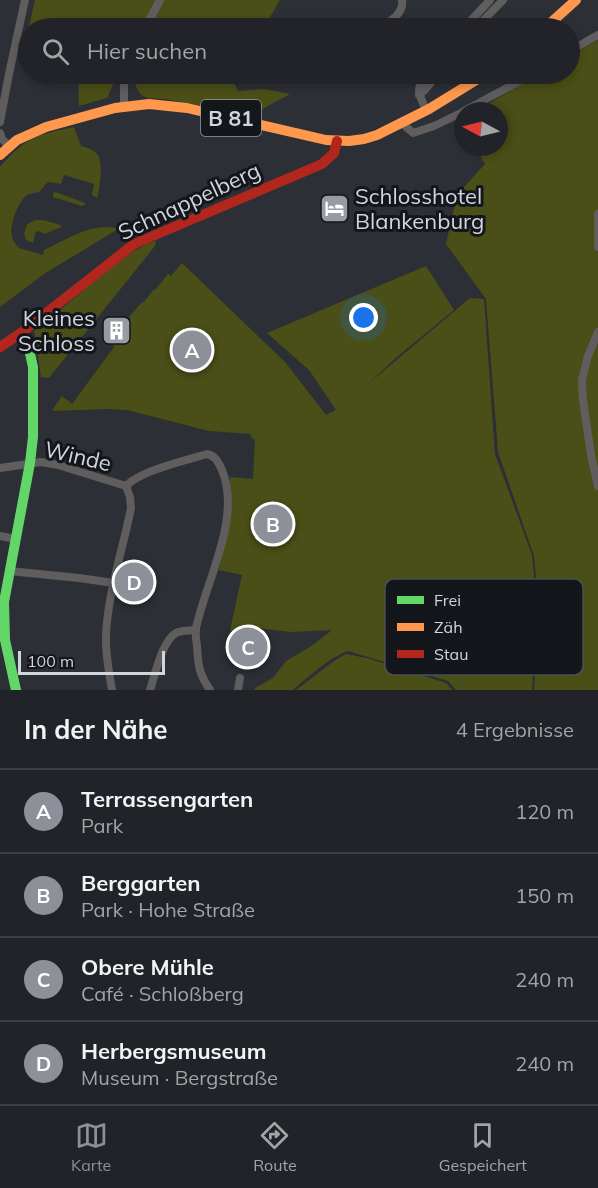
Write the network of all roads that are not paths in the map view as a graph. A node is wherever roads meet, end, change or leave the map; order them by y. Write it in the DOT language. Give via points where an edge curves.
graph roads {
  1 [pos="25,0"];
  2 [pos="159,0"];
  3 [pos="402,0"];
  4 [pos="490,0"];
  5 [pos="504,0"];
  6 [pos="576,0"];
  7 [pos="21,18"];
  8 [pos="150,18"];
  9 [pos="392,18"];
  10 [pos="473,18"];
  11 [pos="486,18"];
  12 [pos="556,18"];
  13 [pos="18,34"];
  14 [pos="598,35"];
  15 [pos="580,45"];
  16 [pos="124,84"];
  17 [pos="420,84"];
  18 [pos="429,84"];
  19 [pos="469,84"];
  20 [pos="514,84"];
  21 [pos="419,96"];
  22 [pos="481,102"];
  23 [pos="124,105"];
  24 [pos="426,110"];
  25 [pos="454,116"];
  26 [pos="0,122"];
  27 [pos="402,123"];
  28 [pos="0,133"];
  29 [pos="337,141"];
  30 [pos="9,146"];
  31 [pos="0,155"];
  32 [pos="598,214"];
  33 [pos="598,247"];
  34 [pos="598,332"];
  35 [pos="21,333"];
  36 [pos="0,347"];
  37 [pos="30,463"];
  38 [pos="0,468"];
  39 [pos="126,486"];
  40 [pos="598,486"];
  41 [pos="0,536"];
  42 [pos="15,538"];
  43 [pos="5,578"];
  44 [pos="114,583"];
  45 [pos="196,630"];
  46 [pos="240,678"];
  47 [pos="16,690"];
  48 [pos="112,690"];
  49 [pos="150,690"];
  50 [pos="210,690"];
  51 [pos="238,690"];
  1 -- 7 [label="street"];
  2 -- 8 [label="street"];
  3 -- 9 [label="street" via="402,9"];
  4 -- 10 [label="street"];
  5 -- 11 [label="street"];
  6 -- 12 [label="street"];
  13 -- 26 [label="street"];
  14 -- 15 [label="street"];
  16 -- 23 [label="street"];
  17 -- 21 [label="street"];
  18 -- 21 [label="street"];
  19 -- 24 [label="street, B 81"];
  20 -- 22 [label="street"];
  21 -- 24 [label="street"];
  23 -- 29 [label="street, B 81" via="175,106"];
  23 -- 30 [label="street, B 81" via="43,127"];
  24 -- 27 [label="street, B 81"];
  25 -- 27 [label="street" via="413,133"];
  27 -- 29 [label="street, B 81" via="367,139"];
  28 -- 30 [label="street"];
  29 -- 35 [label="street, Schnappelberg" via="334,153 322,164 134,244"];
  30 -- 31 [label="street, B 81"];
  32 -- 33 [label="street"];
  34 -- 40 [label="street" via="582,380"];
  35 -- 36 [label="street, Schnappelberg"];
  35 -- 37 [label="street" via="27,340 33,367"];
  37 -- 38 [label="street, Winde"];
  37 -- 39 [label="street, Winde" via="58,465"];
  37 -- 42 [label="street"];
  39 -- 44 [label="street" via="131,508"];
  39 -- 45 [label="street, Winde" via="135,479 207,454 217,459 227,489 225,530"];
  41 -- 42 [label="street"];
  42 -- 43 [label="street"];
  43 -- 44 [label="street" via="79,578"];
  43 -- 47 [label="street" via="4,630"];
  44 -- 48 [label="street" via="106,634"];
  45 -- 49 [label="street" via="182,631 169,638"];
  45 -- 50 [label="street" via="198,666"];
  46 -- 51 [label="street"];
}
